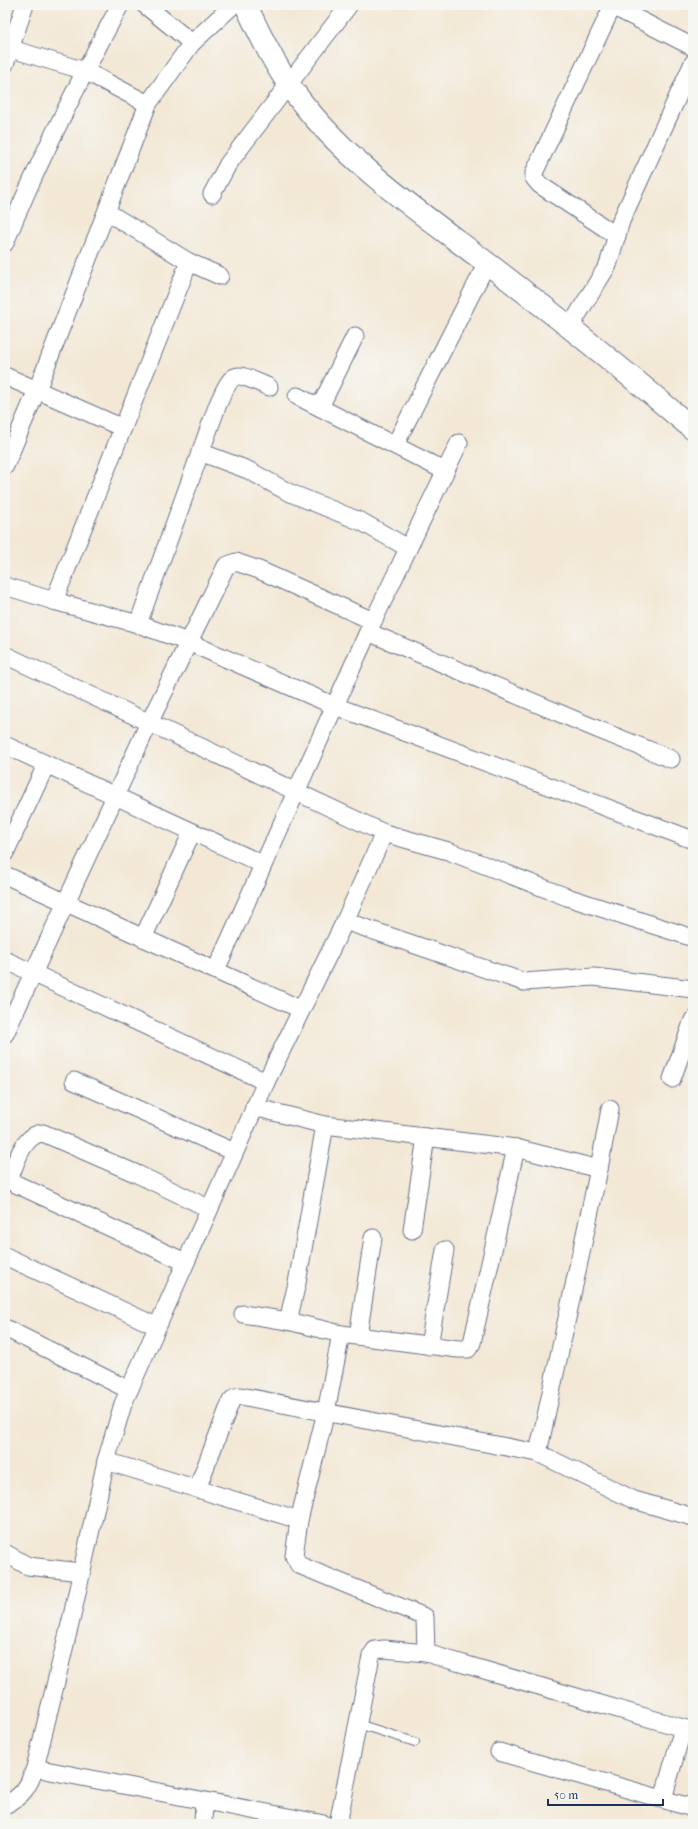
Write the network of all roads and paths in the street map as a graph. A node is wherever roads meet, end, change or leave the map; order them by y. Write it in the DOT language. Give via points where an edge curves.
graph roads {
  1 [pos="25,5"];
  2 [pos="120,5"];
  3 [pos="145,5"];
  4 [pos="233,5"];
  5 [pos="246,5"];
  6 [pos="350,5"];
  7 [pos="611,5"];
  8 [pos="192,43"];
  9 [pos="693,47"];
  10 [pos="7,53"];
  11 [pos="693,63"];
  12 [pos="85,71"];
  13 [pos="288,84"];
  14 [pos="148,104"];
  15 [pos="212,194"];
  16 [pos="107,212"];
  17 [pos="617,236"];
  18 [pos="5,243"];
  19 [pos="189,262"];
  20 [pos="487,263"];
  21 [pos="220,276"];
  22 [pos="570,327"];
  23 [pos="355,336"];
  24 [pos="5,376"];
  25 [pos="269,387"];
  26 [pos="37,390"];
  27 [pos="297,396"];
  28 [pos="320,407"];
  29 [pos="123,428"];
  30 [pos="693,429"];
  31 [pos="459,443"];
  32 [pos="396,445"];
  33 [pos="200,452"];
  34 [pos="5,466"];
  35 [pos="445,471"];
  36 [pos="408,548"];
  37 [pos="5,586"];
  38 [pos="54,601"];
  39 [pos="138,624"];
  40 [pos="370,626"];
  41 [pos="188,642"];
  42 [pos="5,655"];
  43 [pos="335,706"];
  44 [pos="149,723"];
  45 [pos="5,745"];
  46 [pos="671,758"];
  47 [pos="46,765"];
  48 [pos="296,792"];
  49 [pos="116,795"];
  50 [pos="192,832"];
  51 [pos="384,833"];
  52 [pos="693,840"];
  53 [pos="5,853"];
  54 [pos="262,864"];
  55 [pos="5,875"];
  56 [pos="66,902"];
  57 [pos="345,921"];
  58 [pos="143,938"];
  59 [pos="693,938"];
  60 [pos="5,960"];
  61 [pos="216,970"];
  62 [pos="33,973"];
  63 [pos="693,989"];
  64 [pos="300,1010"];
  65 [pos="693,1020"];
  66 [pos="5,1034"];
  67 [pos="672,1078"];
  68 [pos="74,1081"];
  69 [pos="266,1082"];
  70 [pos="254,1107"];
  71 [pos="610,1109"];
  72 [pos="325,1125"];
  73 [pos="426,1136"];
  74 [pos="516,1148"];
  75 [pos="234,1152"];
  76 [pos="599,1169"];
  77 [pos="7,1179"];
  78 [pos="208,1208"];
  79 [pos="412,1230"];
  80 [pos="373,1238"];
  81 [pos="445,1250"];
  82 [pos="5,1256"];
  83 [pos="185,1262"];
  84 [pos="243,1314"];
  85 [pos="288,1321"];
  86 [pos="156,1326"];
  87 [pos="5,1328"];
  88 [pos="341,1334"];
  89 [pos="358,1336"];
  90 [pos="429,1346"];
  91 [pos="129,1390"];
  92 [pos="326,1412"];
  93 [pos="538,1453"];
  94 [pos="106,1461"];
  95 [pos="198,1489"];
  96 [pos="693,1517"];
  97 [pos="299,1520"];
  98 [pos="5,1553"];
  99 [pos="81,1572"];
  100 [pos="426,1653"];
  101 [pos="358,1724"];
  102 [pos="688,1730"];
  103 [pos="415,1742"];
  104 [pos="499,1752"];
  105 [pos="34,1768"];
  106 [pos="663,1799"];
  107 [pos="204,1801"];
  108 [pos="5,1805"];
  109 [pos="693,1808"];
  110 [pos="203,1824"];
  111 [pos="324,1824"];
  112 [pos="338,1824"];
  1 -- 10 [label="street"];
  2 -- 12 [label="street"];
  3 -- 8 [label="street"];
  4 -- 8 [label="street"];
  5 -- 13 [label="street"];
  6 -- 13 [label="street"];
  7 -- 9 [label="street"];
  7 -- 17 [label="street" via="534,173 534,178 540,185"];
  8 -- 14 [label="street"];
  10 -- 12 [label="street"];
  11 -- 17 [label="street" via="621,221"];
  12 -- 14 [label="street"];
  12 -- 18 [label="street" via="23,198"];
  13 -- 15 [label="street" via="228,164"];
  13 -- 20 [label="street" via="343,148 386,185"];
  14 -- 16 [label="street"];
  16 -- 19 [label="street"];
  16 -- 26 [label="street"];
  17 -- 22 [label="street" via="608,266"];
  19 -- 21 [label="street"];
  19 -- 29 [label="street"];
  20 -- 22 [label="street"];
  20 -- 32 [label="street"];
  22 -- 30 [label="street"];
  23 -- 28 [label="street"];
  24 -- 26 [label="street"];
  25 -- 33 [label="street" via="242,376 232,377 218,404"];
  26 -- 29 [label="street"];
  26 -- 34 [label="street"];
  27 -- 28 [label="street"];
  28 -- 32 [label="street"];
  29 -- 38 [label="street"];
  31 -- 35 [label="street"];
  32 -- 35 [label="street"];
  33 -- 36 [label="street" via="248,470 288,492 362,522"];
  33 -- 39 [label="street"];
  35 -- 36 [label="street"];
  36 -- 40 [label="street"];
  37 -- 38 [label="street"];
  38 -- 39 [label="street"];
  39 -- 41 [label="street"];
  40 -- 41 [label="street" via="259,570 236,562 226,566"];
  40 -- 43 [label="street"];
  40 -- 46 [label="street" via="584,724"];
  41 -- 43 [label="street"];
  41 -- 44 [label="street"];
  42 -- 44 [label="street"];
  43 -- 48 [label="street"];
  43 -- 52 [label="street"];
  44 -- 48 [label="street"];
  44 -- 49 [label="street"];
  45 -- 47 [label="street"];
  47 -- 49 [label="street"];
  47 -- 53 [label="street"];
  48 -- 51 [label="street"];
  48 -- 54 [label="street"];
  49 -- 50 [label="street"];
  49 -- 56 [label="street"];
  50 -- 54 [label="street"];
  50 -- 58 [label="street"];
  51 -- 57 [label="street"];
  51 -- 59 [label="street" via="448,850 567,897"];
  54 -- 61 [label="street"];
  55 -- 56 [label="street"];
  56 -- 58 [label="street"];
  56 -- 62 [label="street"];
  57 -- 63 [label="street" via="524,982 594,977"];
  57 -- 64 [label="street"];
  58 -- 61 [label="street"];
  60 -- 62 [label="street"];
  61 -- 64 [label="street"];
  62 -- 66 [label="street"];
  62 -- 69 [label="street"];
  64 -- 69 [label="street"];
  65 -- 67 [label="street"];
  68 -- 75 [label="street"];
  69 -- 70 [label="street"];
  70 -- 72 [label="street"];
  70 -- 75 [label="street"];
  71 -- 76 [label="street"];
  72 -- 73 [label="street"];
  72 -- 85 [label="street"];
  73 -- 74 [label="street"];
  73 -- 79 [label="street"];
  74 -- 76 [label="street"];
  74 -- 90 [label="street" via="470,1346 463,1350"];
  75 -- 78 [label="street"];
  76 -- 93 [label="street"];
  77 -- 78 [label="street" via="26,1143 32,1136 43,1134"];
  77 -- 83 [label="street"];
  78 -- 83 [label="street"];
  80 -- 89 [label="street"];
  81 -- 90 [label="street"];
  82 -- 86 [label="street"];
  83 -- 86 [label="street"];
  84 -- 85 [label="street"];
  85 -- 88 [label="street"];
  86 -- 91 [label="street"];
  87 -- 91 [label="street"];
  88 -- 89 [label="street"];
  88 -- 92 [label="street"];
  89 -- 90 [label="street"];
  91 -- 94 [label="street"];
  92 -- 93 [label="street"];
  92 -- 95 [label="street" via="235,1397 231,1401"];
  92 -- 97 [label="street"];
  93 -- 96 [label="street" via="634,1500"];
  94 -- 95 [label="street"];
  94 -- 99 [label="street"];
  95 -- 97 [label="street"];
  97 -- 100 [label="street" via="293,1553 297,1563 424,1617"];
  98 -- 99 [label="street" via="28,1566"];
  99 -- 105 [label="street"];
  100 -- 101 [label="street" via="375,1650 371,1656"];
  100 -- 102 [label="street"];
  101 -- 103 [label="lane"];
  101 -- 112 [label="street"];
  102 -- 106 [label="street"];
  104 -- 106 [label="street"];
  105 -- 107 [label="street"];
  105 -- 108 [label="street" via="29,1785 14,1801"];
  106 -- 109 [label="street"];
  107 -- 110 [label="street"];
  107 -- 111 [label="street"];
}
